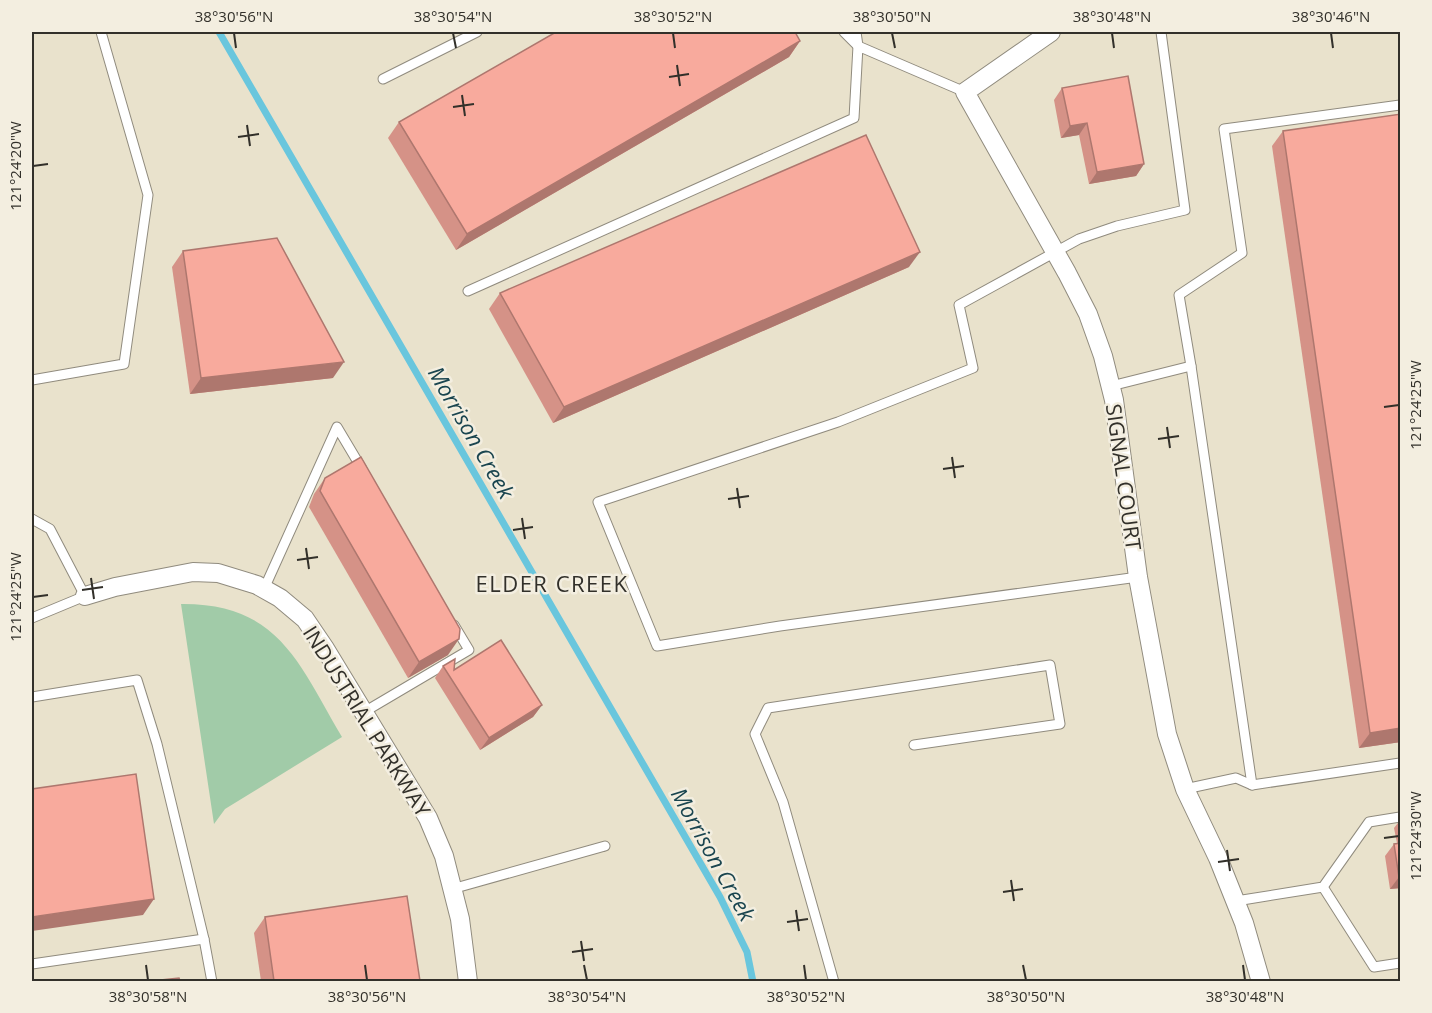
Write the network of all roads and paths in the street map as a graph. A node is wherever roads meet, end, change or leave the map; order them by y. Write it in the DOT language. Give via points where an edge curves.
graph roads {
  1 [pos="101,32"];
  2 [pos="477,32"];
  3 [pos="844,32"];
  4 [pos="856,32"];
  5 [pos="1051,32"];
  6 [pos="1161,32"];
  7 [pos="858,46"];
  8 [pos="382,79"];
  9 [pos="966,92"];
  10 [pos="1401,105"];
  11 [pos="1055,252"];
  12 [pos="468,291"];
  13 [pos="1191,366"];
  14 [pos="32,380"];
  15 [pos="1111,386"];
  16 [pos="367,478"];
  17 [pos="32,519"];
  18 [pos="1138,577"];
  19 [pos="264,589"];
  20 [pos="85,597"];
  21 [pos="32,618"];
  22 [pos="451,620"];
  23 [pos="32,697"];
  24 [pos="364,712"];
  25 [pos="914,745"];
  26 [pos="1401,763"];
  27 [pos="1252,785"];
  28 [pos="1185,789"];
  29 [pos="1401,817"];
  30 [pos="605,846"];
  31 [pos="1323,887"];
  32 [pos="452,889"];
  33 [pos="1236,901"];
  34 [pos="204,939"];
  35 [pos="1401,963"];
  36 [pos="32,964"];
  37 [pos="212,981"];
  38 [pos="468,981"];
  39 [pos="834,981"];
  40 [pos="1261,981"];
  1 -- 14 [label="lane" via="148,195 124,364"];
  2 -- 8 [label="lane"];
  3 -- 7 [label="lane"];
  4 -- 7 [label="lane"];
  5 -- 9 [label="street"];
  6 -- 11 [label="lane" via="1185,210 1117,226"];
  7 -- 9 [label="lane"];
  7 -- 12 [label="lane" via="854,118"];
  9 -- 11 [label="street, SIGNAL COURT"];
  10 -- 13 [label="lane" via="1224,129 1242,253 1179,295"];
  11 -- 15 [label="street, SIGNAL COURT" via="1088,314"];
  11 -- 18 [label="lane" via="959,305 973,368 838,422 598,502 657,646"];
  13 -- 15 [label="lane"];
  13 -- 27 [label="lane"];
  15 -- 18 [label="street, SIGNAL COURT"];
  16 -- 19 [label="lane" via="337,427"];
  17 -- 20 [label="lane" via="50,529"];
  18 -- 28 [label="street, SIGNAL COURT" via="1167,734"];
  19 -- 20 [label="street, INDUSTRIAL PARKWAY" via="236,577 193,572"];
  19 -- 24 [label="street, INDUSTRIAL PARKWAY" via="305,619"];
  20 -- 21 [label="lane"];
  22 -- 24 [label="lane" via="469,650"];
  23 -- 34 [label="lane" via="137,680 157,744"];
  24 -- 32 [label="street, INDUSTRIAL PARKWAY" via="428,818"];
  25 -- 39 [label="lane" via="1060,724 1050,665 768,708 755,734 783,802"];
  26 -- 27 [label="lane"];
  27 -- 28 [label="lane" via="1236,778"];
  28 -- 33 [label="street, SIGNAL COURT"];
  29 -- 31 [label="lane" via="1370,822"];
  30 -- 32 [label="lane"];
  31 -- 33 [label="lane"];
  31 -- 35 [label="lane" via="1374,967"];
  32 -- 38 [label="street, INDUSTRIAL PARKWAY"];
  33 -- 40 [label="street, SIGNAL COURT"];
  34 -- 36 [label="lane"];
  34 -- 37 [label="lane"];
}
